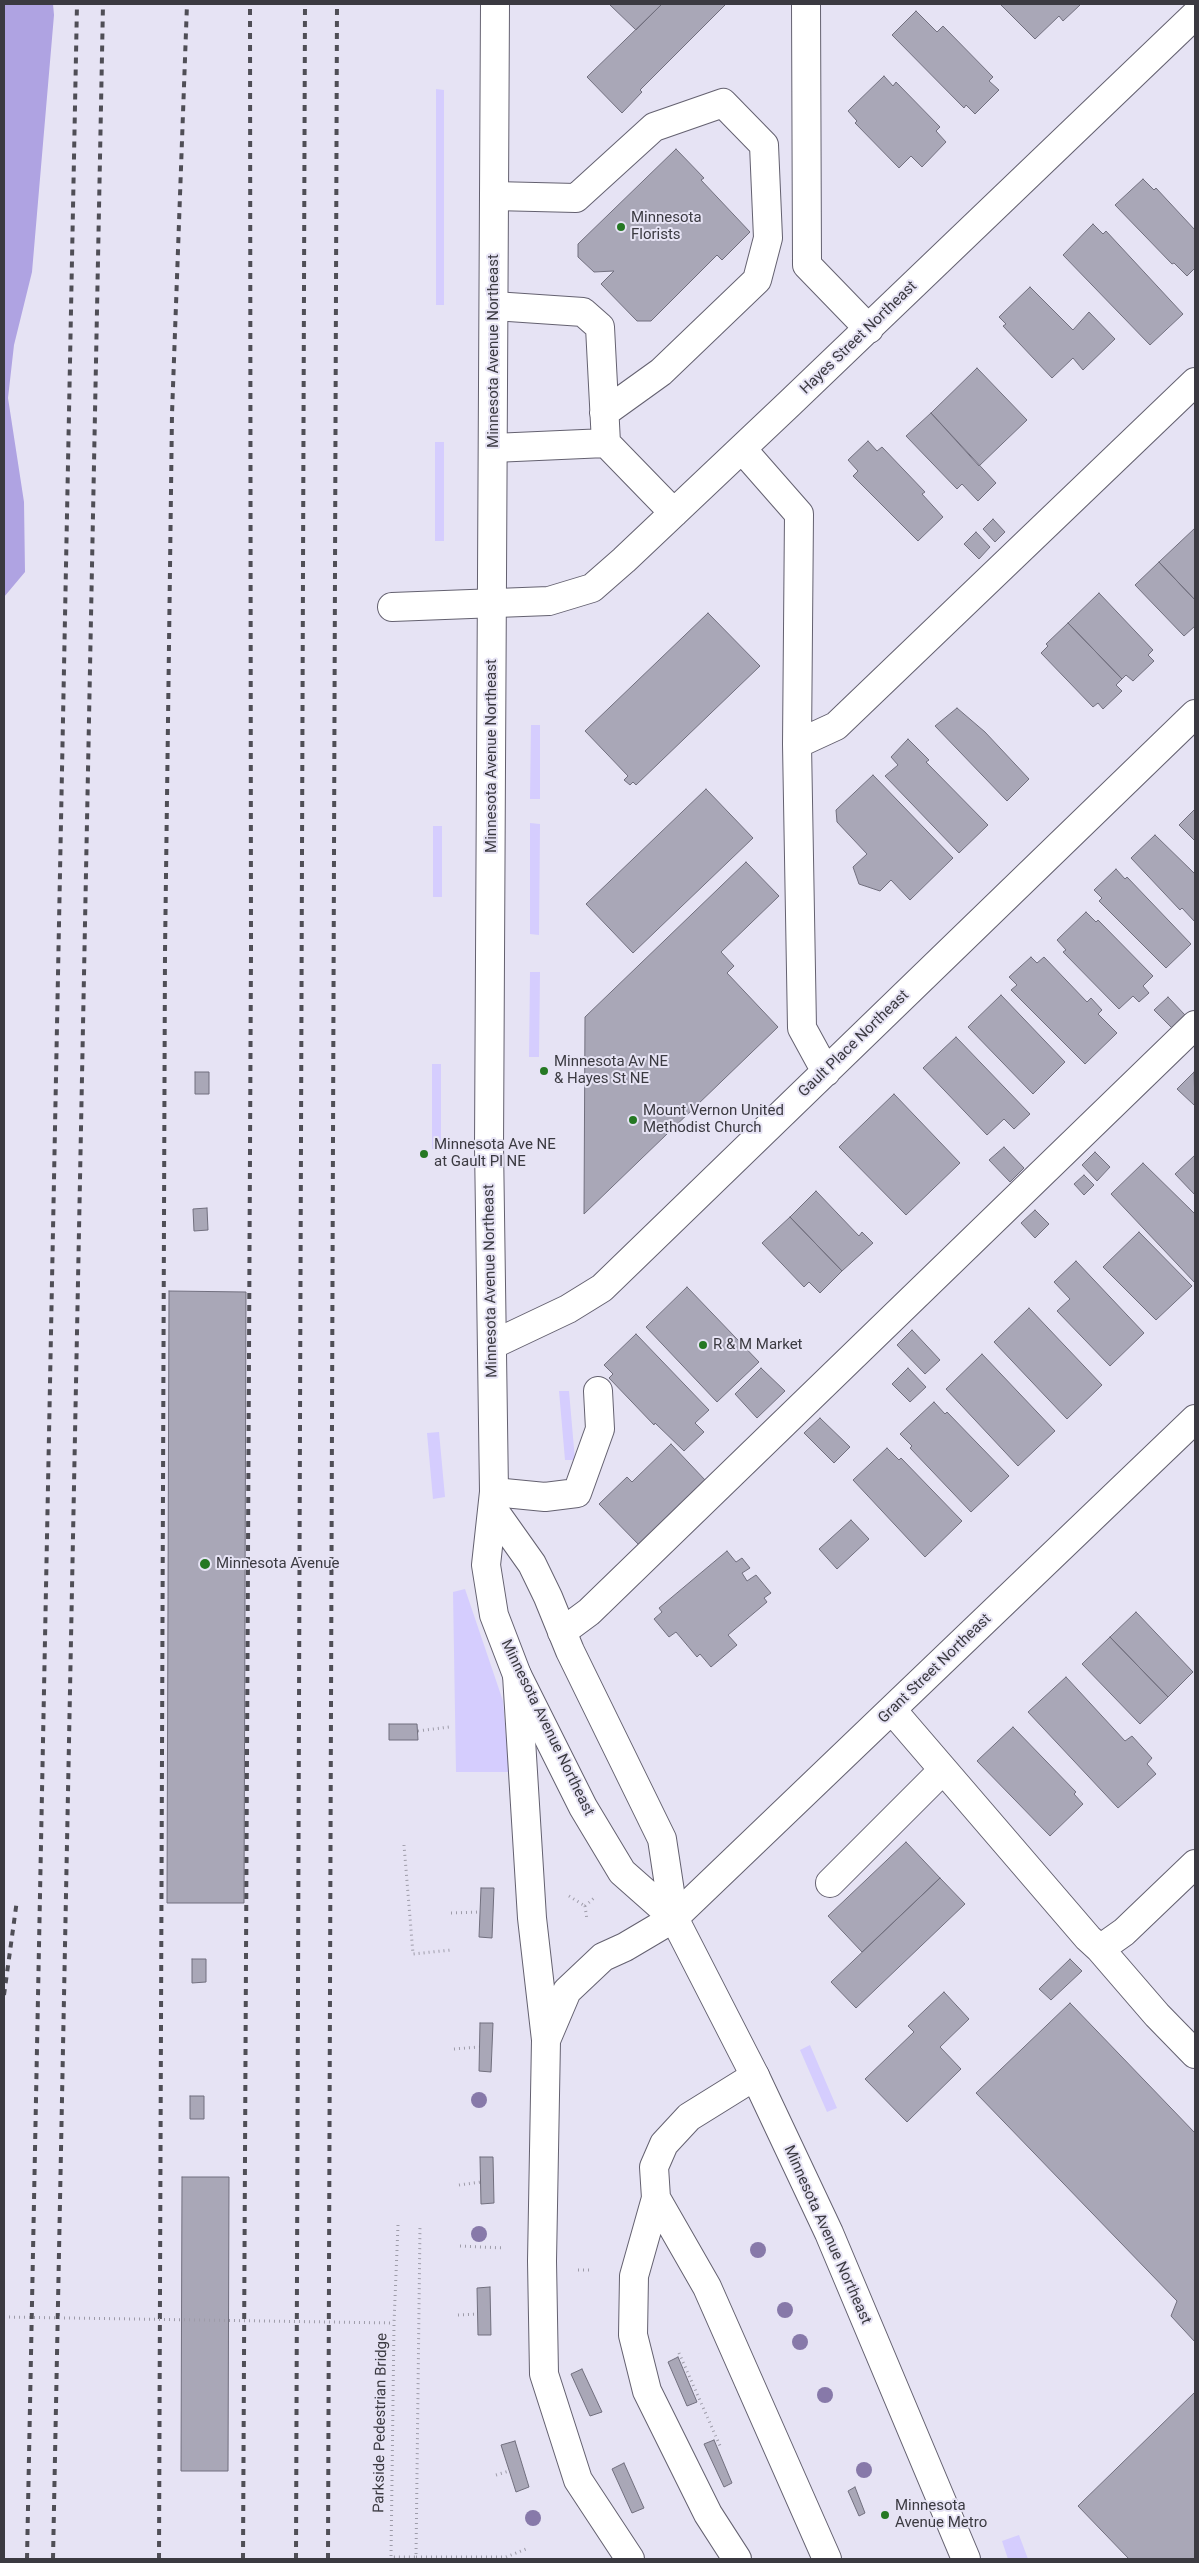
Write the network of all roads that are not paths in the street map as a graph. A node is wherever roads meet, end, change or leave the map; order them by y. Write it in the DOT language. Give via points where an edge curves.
graph roads {
  1 [pos="495,4"];
  2 [pos="806,4"];
  3 [pos="1195,15"];
  4 [pos="494,196"];
  5 [pos="494,306"];
  6 [pos="869,328"];
  7 [pos="1195,382"];
  8 [pos="604,413"];
  9 [pos="606,442"];
  10 [pos="493,448"];
  11 [pos="742,449"];
  12 [pos="674,513"];
  13 [pos="494,604"];
  14 [pos="392,607"];
  15 [pos="1195,714"];
  16 [pos="797,744"];
  17 [pos="1195,1025"];
  18 [pos="826,1072"];
  19 [pos="492,1345"];
  20 [pos="598,1392"];
  21 [pos="1195,1419"];
  22 [pos="494,1500"];
  23 [pos="562,1632"];
  24 [pos="517,1675"];
  25 [pos="892,1710"];
  26 [pos="943,1770"];
  27 [pos="1195,1864"];
  28 [pos="830,1883"];
  29 [pos="674,1918"];
  30 [pos="1100,1949"];
  31 [pos="546,2040"];
  32 [pos="1195,2054"];
  33 [pos="755,2076"];
  34 [pos="656,2198"];
  35 [pos="630,2559"];
  36 [pos="737,2559"];
  37 [pos="827,2559"];
  38 [pos="966,2559"];
  1 -- 4 [label="main road, Minnesota Avenue Northeast"];
  2 -- 6 [label="main road" via="807,265"];
  3 -- 6 [label="main road, Hayes Street Northeast"];
  4 -- 5 [label="main road, Minnesota Avenue Northeast"];
  4 -- 8 [label="main road" via="576,198 654,127 722,103 764,145 768,238 757,280 661,372"];
  5 -- 8 [label="main road" via="583,312 600,327"];
  5 -- 10 [label="main road, Minnesota Avenue Northeast"];
  6 -- 11 [label="main road, Hayes Street Northeast"];
  7 -- 16 [label="main road" via="836,726"];
  8 -- 9 [label="main road"];
  9 -- 10 [label="main road"];
  9 -- 12 [label="main road"];
  10 -- 13 [label="main road, Minnesota Avenue Northeast"];
  11 -- 12 [label="main road, Hayes Street Northeast"];
  11 -- 16 [label="main road" via="799,514"];
  12 -- 13 [label="main road, Hayes Street Northeast" via="592,588 549,601"];
  13 -- 14 [label="main road, Hayes Street Northeast"];
  13 -- 19 [label="main road, Minnesota Avenue Northeast" via="489,1145"];
  15 -- 18 [label="main road, Gault Place Northeast"];
  16 -- 18 [label="main road" via="802,1028"];
  17 -- 23 [label="main road" via="589,1612"];
  18 -- 19 [label="main road, Gault Place Northeast" via="602,1288 568,1310"];
  19 -- 22 [label="main road, Minnesota Avenue Northeast"];
  20 -- 22 [label="main road" via="600,1429 577,1493"];
  21 -- 25 [label="main road, Grant Street Northeast"];
  22 -- 23 [label="main road, Minnesota Avenue Northeast" via="532,1564"];
  22 -- 24 [label="main road, Minnesota Avenue Northeast" via="486,1565 494,1615"];
  23 -- 29 [label="main road, Minnesota Avenue Northeast" via="662,1839"];
  24 -- 29 [label="main road, Minnesota Avenue Northeast" via="583,1806 622,1872"];
  24 -- 31 [label="main road" via="532,1918"];
  25 -- 26 [label="main road"];
  25 -- 29 [label="main road, Grant Street Northeast"];
  26 -- 28 [label="main road"];
  26 -- 30 [label="main road"];
  27 -- 30 [label="main road" via="1124,1932"];
  29 -- 31 [label="main road, Grant Street Northeast" via="603,1957 573,1985 567,1991"];
  29 -- 33 [label="main road, Minnesota Avenue Northeast"];
  30 -- 32 [label="main road"];
  31 -- 35 [label="main road" via="542,2261 544,2374 578,2480"];
  33 -- 34 [label="main road" via="689,2117 664,2144 654,2168"];
  33 -- 38 [label="main road, Minnesota Avenue Northeast" via="829,2233"];
  34 -- 36 [label="main road" via="634,2276 633,2335 646,2391 708,2514"];
  34 -- 37 [label="main road" via="707,2287"];
}
